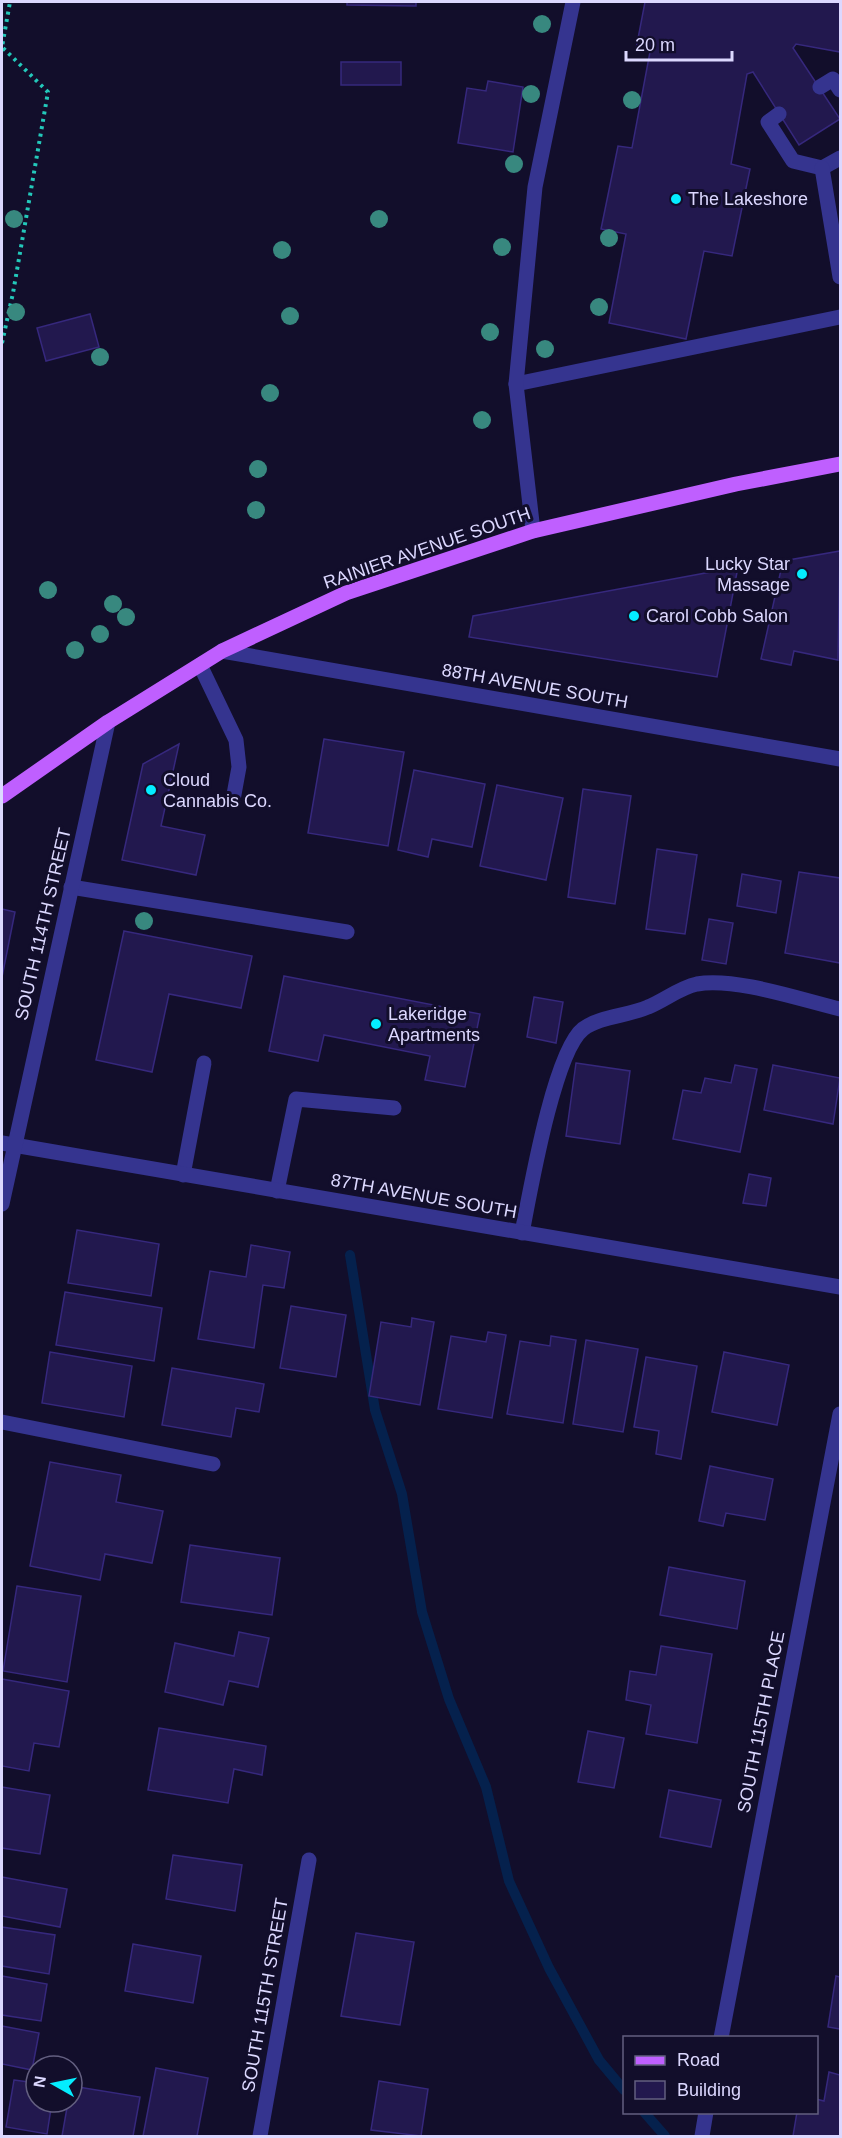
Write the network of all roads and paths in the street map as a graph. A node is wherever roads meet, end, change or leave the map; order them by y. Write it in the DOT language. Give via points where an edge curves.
graph roads {
  1 [pos="10,2"];
  2 [pos="573,2"];
  3 [pos="820,87"];
  4 [pos="840,90"];
  5 [pos="779,114"];
  6 [pos="840,158"];
  7 [pos="822,168"];
  8 [pos="840,278"];
  9 [pos="840,316"];
  10 [pos="2,343"];
  11 [pos="516,384"];
  12 [pos="840,464"];
  13 [pos="533,531"];
  14 [pos="222,651"];
  15 [pos="200,665"];
  16 [pos="108,722"];
  17 [pos="840,759"];
  18 [pos="2,796"];
  19 [pos="233,800"];
  20 [pos="71,887"];
  21 [pos="346,932"];
  22 [pos="840,1009"];
  23 [pos="204,1063"];
  24 [pos="393,1108"];
  25 [pos="7,1144"];
  26 [pos="183,1174"];
  27 [pos="277,1191"];
  28 [pos="2,1204"];
  29 [pos="522,1233"];
  30 [pos="840,1287"];
  31 [pos="840,1414"];
  32 [pos="2,1422"];
  33 [pos="213,1464"];
  34 [pos="309,1860"];
  35 [pos="721,2036"];
  36 [pos="706,2114"];
  37 [pos="260,2136"];
  38 [pos="702,2136"];
  1 -- 10 [label="path" via="2,47 48,92"];
  2 -- 11 [label="street" via="535,187"];
  3 -- 4 [label="street" via="833,79"];
  5 -- 7 [label="street" via="768,122 793,161"];
  6 -- 7 [label="street"];
  7 -- 8 [label="street"];
  9 -- 11 [label="street"];
  11 -- 13 [label="street"];
  12 -- 13 [label="main road, RAINIER AVENUE SOUTH"];
  13 -- 14 [label="main road, RAINIER AVENUE SOUTH" via="346,593"];
  14 -- 15 [label="main road, RAINIER AVENUE SOUTH"];
  14 -- 17 [label="street, 88TH AVENUE SOUTH"];
  15 -- 16 [label="main road, RAINIER AVENUE SOUTH"];
  15 -- 19 [label="street" via="236,740 239,767"];
  16 -- 18 [label="main road, RAINIER AVENUE SOUTH"];
  16 -- 20 [label="street, SOUTH 114TH STREET"];
  20 -- 21 [label="street"];
  20 -- 25 [label="street, SOUTH 114TH STREET"];
  22 -- 29 [label="street" via="748,987 710,983 680,990 648,1007 584,1028 560,1072"];
  23 -- 26 [label="street"];
  24 -- 27 [label="street" via="296,1099"];
  25 -- 26 [label="street, 87TH AVENUE SOUTH"];
  25 -- 28 [label="street, SOUTH 114TH STREET"];
  26 -- 27 [label="street, 87TH AVENUE SOUTH"];
  27 -- 29 [label="street, 87TH AVENUE SOUTH"];
  29 -- 30 [label="street, 87TH AVENUE SOUTH"];
  31 -- 35 [label="street, SOUTH 115TH PLACE"];
  32 -- 33 [label="street"];
  34 -- 37 [label="street, SOUTH 115TH STREET"];
  36 -- 38 [label="street"];
}
